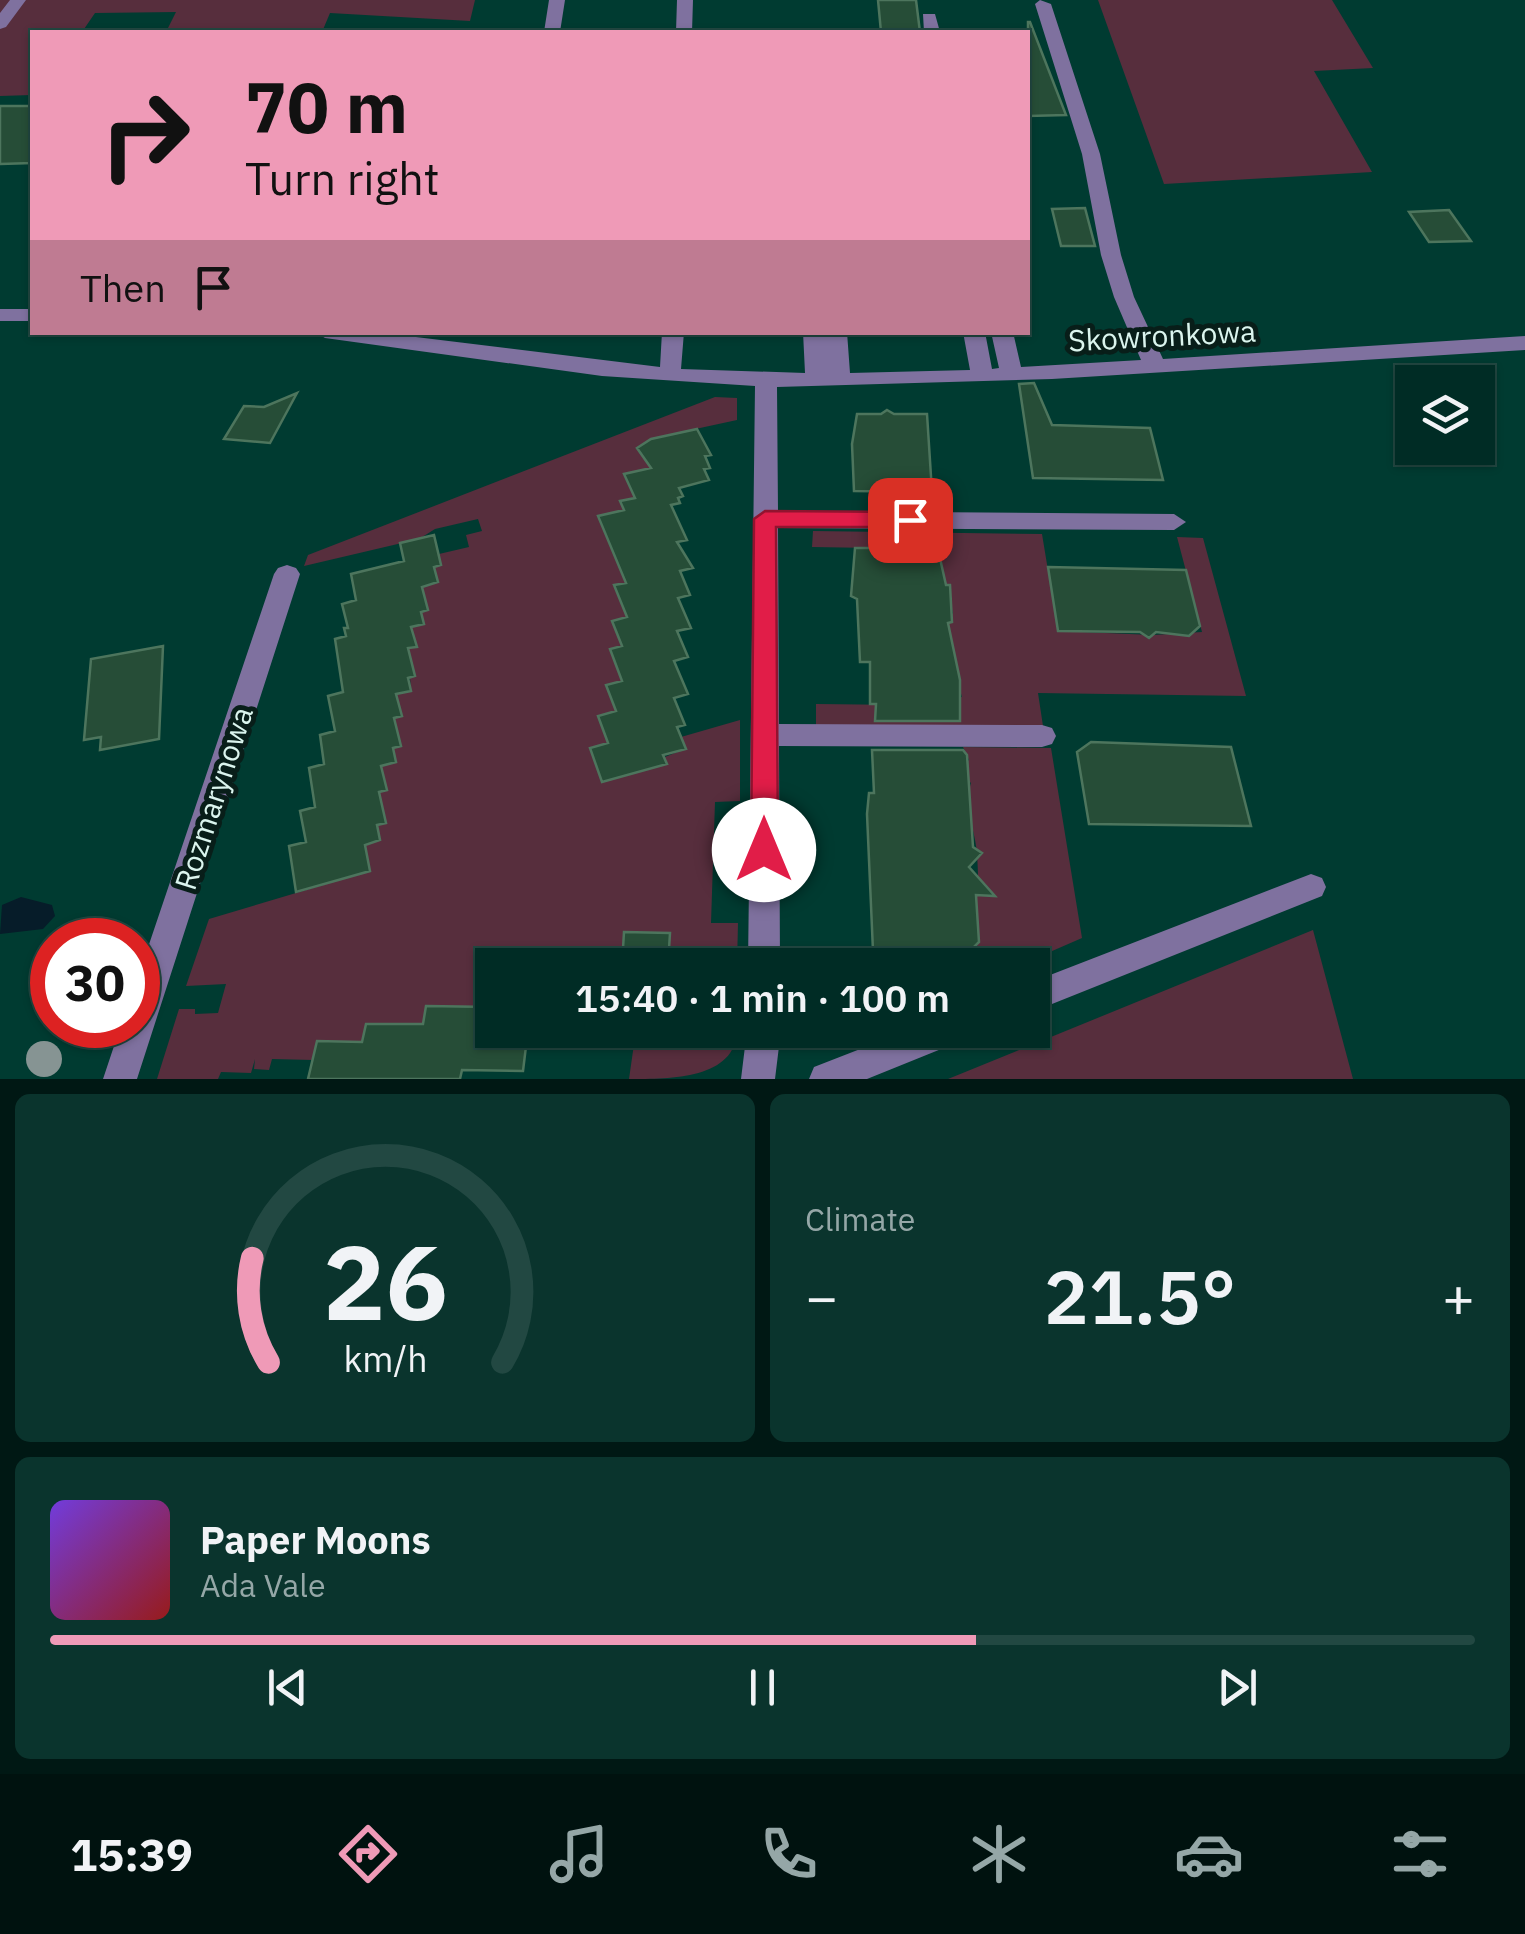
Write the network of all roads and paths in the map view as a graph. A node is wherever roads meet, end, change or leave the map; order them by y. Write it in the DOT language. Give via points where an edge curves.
graph roads {
  1 [pos="18,0"];
  2 [pos="558,0"];
  3 [pos="685,0"];
  4 [pos="1043,4"];
  5 [pos="0,24"];
  6 [pos="552,30"];
  7 [pos="684,30"];
  8 [pos="30,314"];
  9 [pos="0,315"];
  10 [pos="673,335"];
  11 [pos="814,335"];
  12 [pos="836,335"];
  13 [pos="975,335"];
  14 [pos="1003,335"];
  15 [pos="375,336"];
  16 [pos="1525,343"];
  17 [pos="498,344"];
  18 [pos="1155,366"];
  19 [pos="1012,373"];
  20 [pos="670,375"];
  21 [pos="982,375"];
  22 [pos="766,380"];
  23 [pos="816,380"];
  24 [pos="840,380"];
  25 [pos="765,519"];
  26 [pos="1174,522"];
  27 [pos="287,574"];
  28 [pos="765,735"];
  29 [pos="1042,736"];
  30 [pos="1312,887"];
  31 [pos="764,948"];
  32 [pos="1050,990"];
  33 [pos="762,1048"];
  34 [pos="904,1048"];
  35 [pos="120,1079"];
  36 [pos="758,1079"];
  37 [pos="826,1079"];
  1 -- 5 [label="street"];
  2 -- 6 [label="street"];
  3 -- 7 [label="street"];
  4 -- 18 [label="street" via="1091,154 1120,283"];
  8 -- 9 [label="street"];
  10 -- 20 [label="street"];
  11 -- 23 [label="street"];
  12 -- 24 [label="street"];
  13 -- 21 [label="street"];
  14 -- 19 [label="street"];
  15 -- 17 [label="street, Skowronkowa"];
  16 -- 18 [label="street, Skowronkowa"];
  17 -- 20 [label="street, Skowronkowa"];
  18 -- 19 [label="street, Skowronkowa"];
  19 -- 21 [label="street, Skowronkowa"];
  20 -- 22 [label="street, Skowronkowa"];
  21 -- 24 [label="street, Skowronkowa"];
  22 -- 23 [label="street, Skowronkowa"];
  22 -- 25 [label="street"];
  23 -- 24 [label="street, Skowronkowa"];
  25 -- 26 [label="street"];
  25 -- 28 [label="street"];
  27 -- 35 [label="street, Rozmarynowa"];
  28 -- 29 [label="street"];
  28 -- 31 [label="street"];
  30 -- 32 [label="street"];
  33 -- 36 [label="street"];
  34 -- 37 [label="street"];
}
